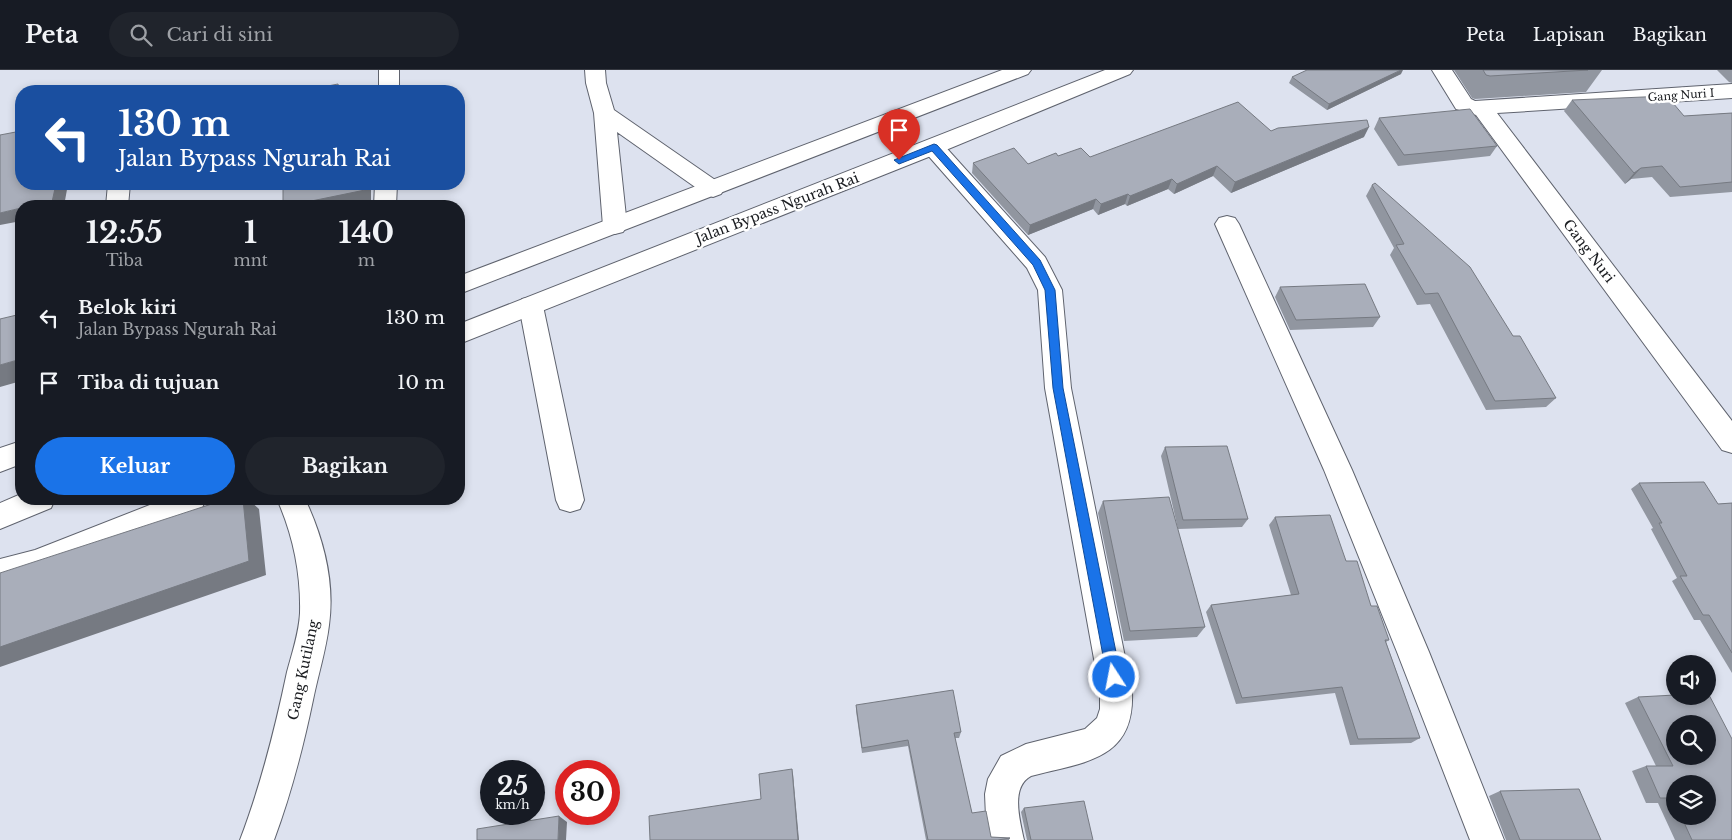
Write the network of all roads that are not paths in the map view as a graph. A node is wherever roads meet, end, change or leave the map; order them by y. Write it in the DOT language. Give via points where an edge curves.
graph roads {
  1 [pos="389,70"];
  2 [pos="595,70"];
  3 [pos="1021,70"];
  4 [pos="1123,70"];
  5 [pos="1442,70"];
  6 [pos="388,85"];
  7 [pos="1732,92"];
  8 [pos="1481,107"];
  9 [pos="605,113"];
  10 [pos="934,147"];
  11 [pos="713,190"];
  12 [pos="1227,224"];
  13 [pos="615,226"];
  14 [pos="465,282"];
  15 [pos="531,306"];
  16 [pos="465,332"];
  17 [pos="1732,442"];
  18 [pos="15,454"];
  19 [pos="0,460"];
  20 [pos="570,500"];
  21 [pos="27,505"];
  22 [pos="181,505"];
  23 [pos="294,505"];
  24 [pos="0,516"];
  25 [pos="0,572"];
  26 [pos="257,840"];
  27 [pos="1007,840"];
  28 [pos="1487,840"];
  1 -- 6 [label="main road"];
  2 -- 9 [label="main road"];
  3 -- 11 [label="main road"];
  4 -- 10 [label="main road, Jalan Bypass Ngurah Rai"];
  5 -- 8 [label="main road" via="1463,104"];
  7 -- 8 [label="main road, Gang Nuri I"];
  8 -- 17 [label="main road, Gang Nuri"];
  9 -- 11 [label="main road"];
  9 -- 13 [label="main road"];
  10 -- 15 [label="main road, Jalan Bypass Ngurah Rai"];
  10 -- 27 [label="main road" via="1037,263 1050,290 1058,388 1116,692 1116,712 1100,740 1083,748 1019,763 1006,777 1002,807"];
  11 -- 13 [label="main road"];
  12 -- 28 [label="main road" via="1338,470"];
  13 -- 14 [label="main road"];
  15 -- 16 [label="main road, Jalan Bypass Ngurah Rai"];
  15 -- 20 [label="main road"];
  18 -- 19 [label="main road"];
  21 -- 24 [label="main road"];
  22 -- 25 [label="main road" via="36,563"];
  23 -- 26 [label="main road, Gang Kutilang" via="302,520 313,562 315,614 294,717 266,820"];
}
